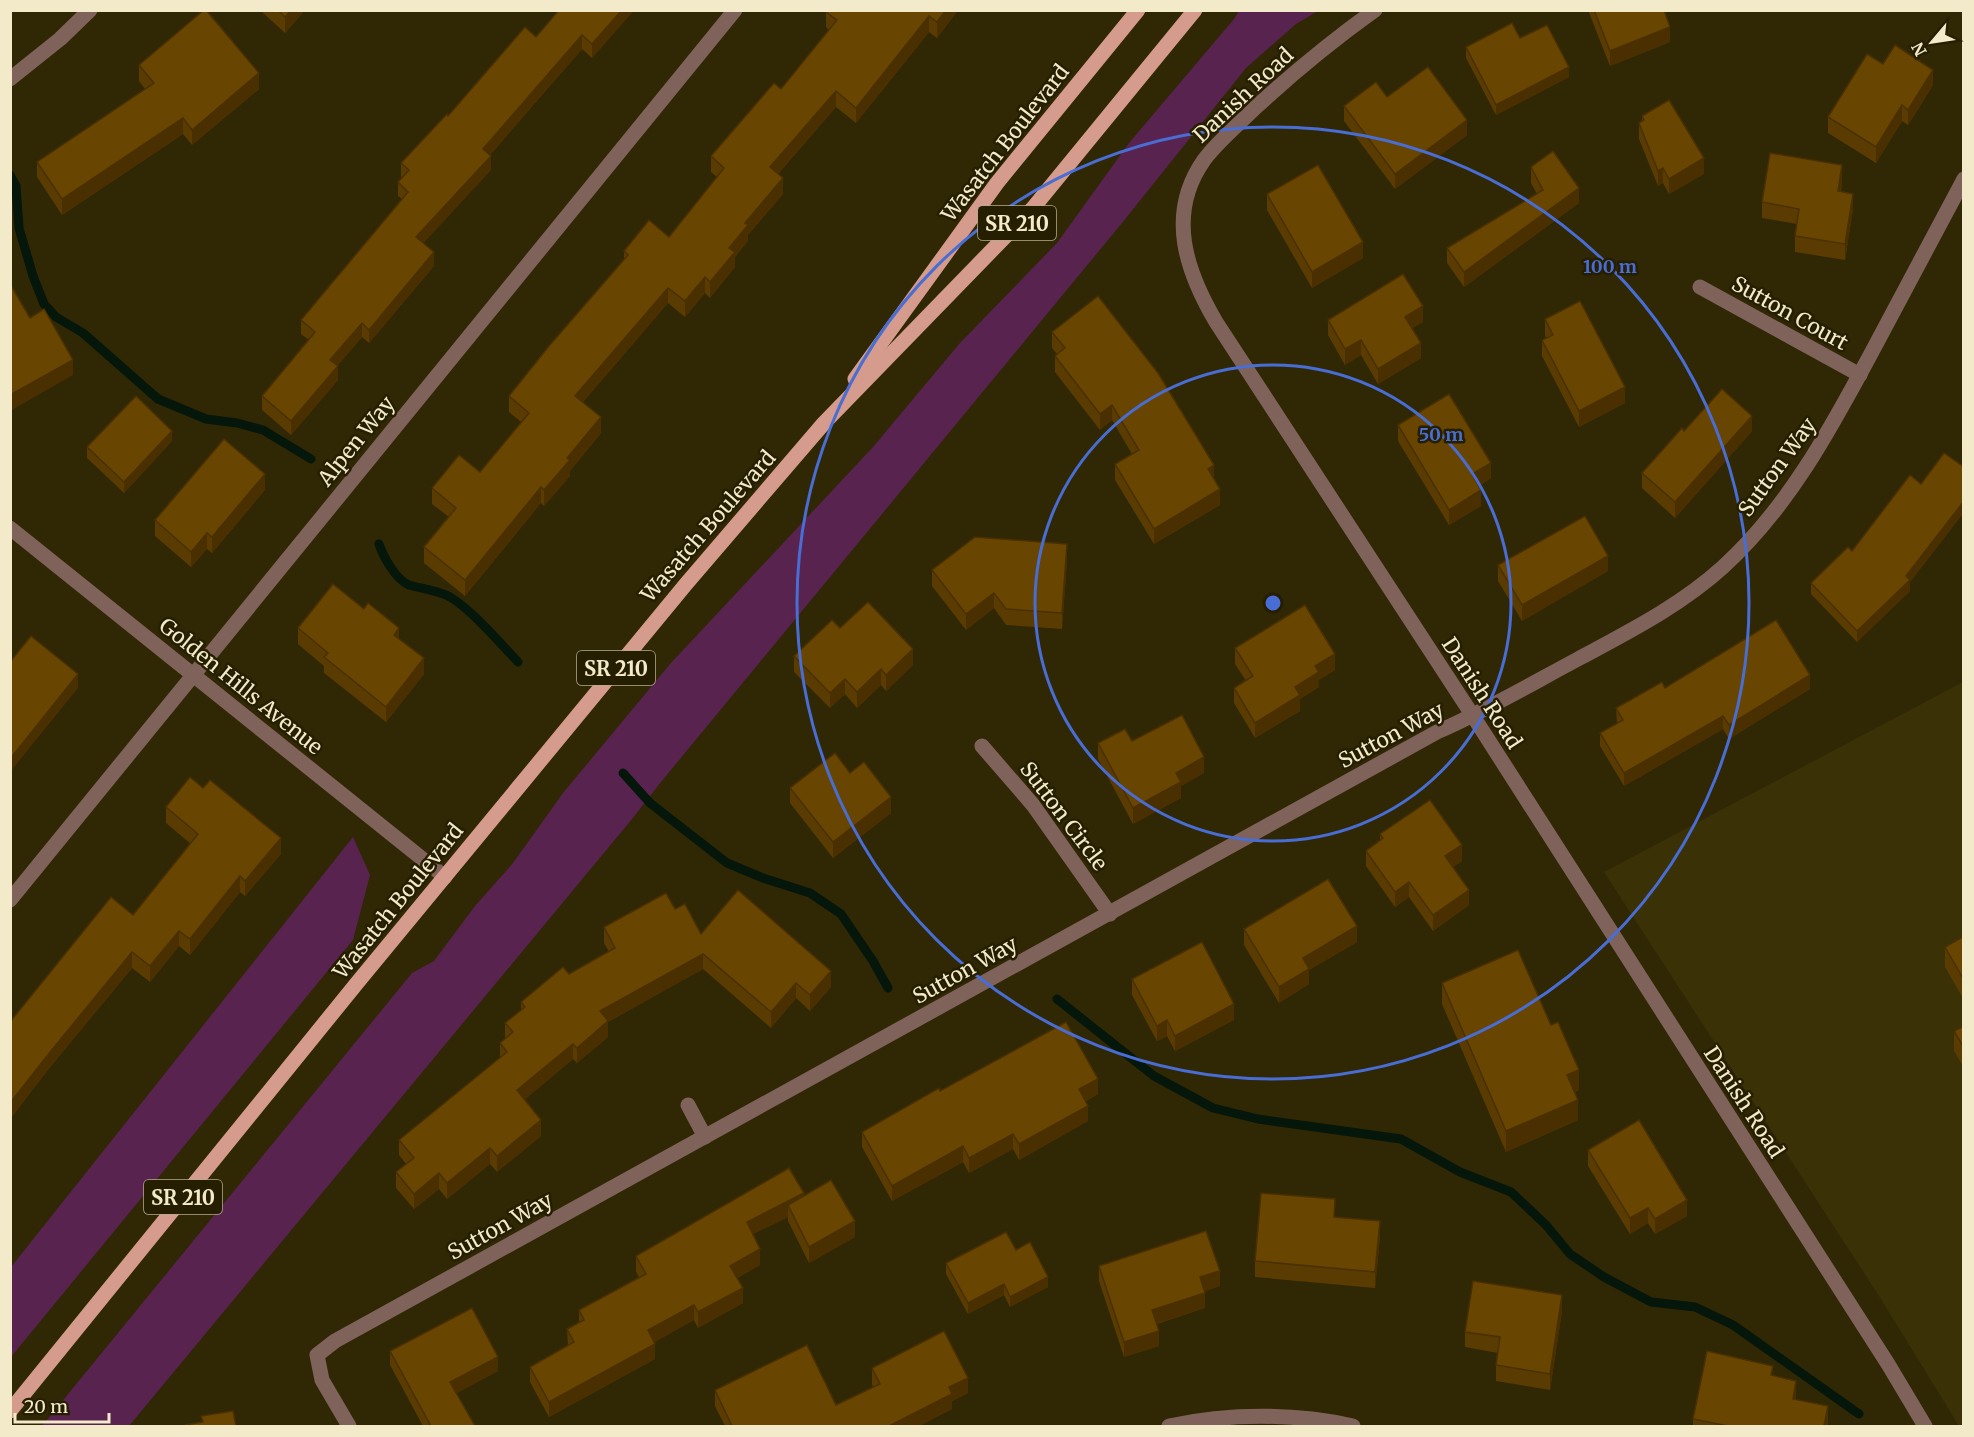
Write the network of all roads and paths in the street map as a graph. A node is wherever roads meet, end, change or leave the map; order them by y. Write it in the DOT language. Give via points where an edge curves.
graph roads {
  1 [pos="90,10"];
  2 [pos="735,10"];
  3 [pos="1138,10"];
  4 [pos="1195,10"];
  5 [pos="1375,10"];
  6 [pos="10,79"];
  7 [pos="1964,179"];
  8 [pos="1700,287"];
  9 [pos="1860,375"];
  10 [pos="824,423"];
  11 [pos="10,528"];
  12 [pos="194,675"];
  13 [pos="1473,716"];
  14 [pos="982,746"];
  15 [pos="445,877"];
  16 [pos="10,900"];
  17 [pos="1110,914"];
  18 [pos="688,1105"];
  19 [pos="705,1137"];
  20 [pos="10,1411"];
  21 [pos="349,1426"];
  22 [pos="1169,1426"];
  23 [pos="1353,1426"];
  24 [pos="1924,1426"];
  1 -- 6 [label="street"];
  2 -- 12 [label="street, Alpen Way"];
  3 -- 10 [label="main road, Wasatch Boulevard / SR 210" via="997,183"];
  4 -- 10 [label="main road, Wasatch Boulevard / SR 210" via="1033,208"];
  5 -- 13 [label="street, Danish Road" via="1280,85 1215,147 1191,185 1182,234 1190,270 1211,314"];
  7 -- 9 [label="street, Sutton Way"];
  8 -- 9 [label="street, Sutton Court"];
  9 -- 13 [label="street, Sutton Way" via="1797,482 1724,566 1668,609"];
  10 -- 15 [label="main road, Wasatch Boulevard / SR 210"];
  11 -- 12 [label="street, Golden Hills Avenue"];
  12 -- 15 [label="street, Golden Hills Avenue"];
  12 -- 16 [label="street, Alpen Way"];
  13 -- 17 [label="street, Sutton Way" via="1437,732"];
  13 -- 24 [label="street, Danish Road" via="1882,1354"];
  14 -- 17 [label="street, Sutton Circle" via="1033,805"];
  15 -- 20 [label="main road, Wasatch Boulevard / SR 210"];
  17 -- 19 [label="street, Sutton Way"];
  18 -- 19 [label="street"];
  19 -- 21 [label="street, Sutton Way" via="335,1341 317,1355 322,1380"];
  22 -- 23 [label="street" via="1237,1417 1285,1417"];
}
